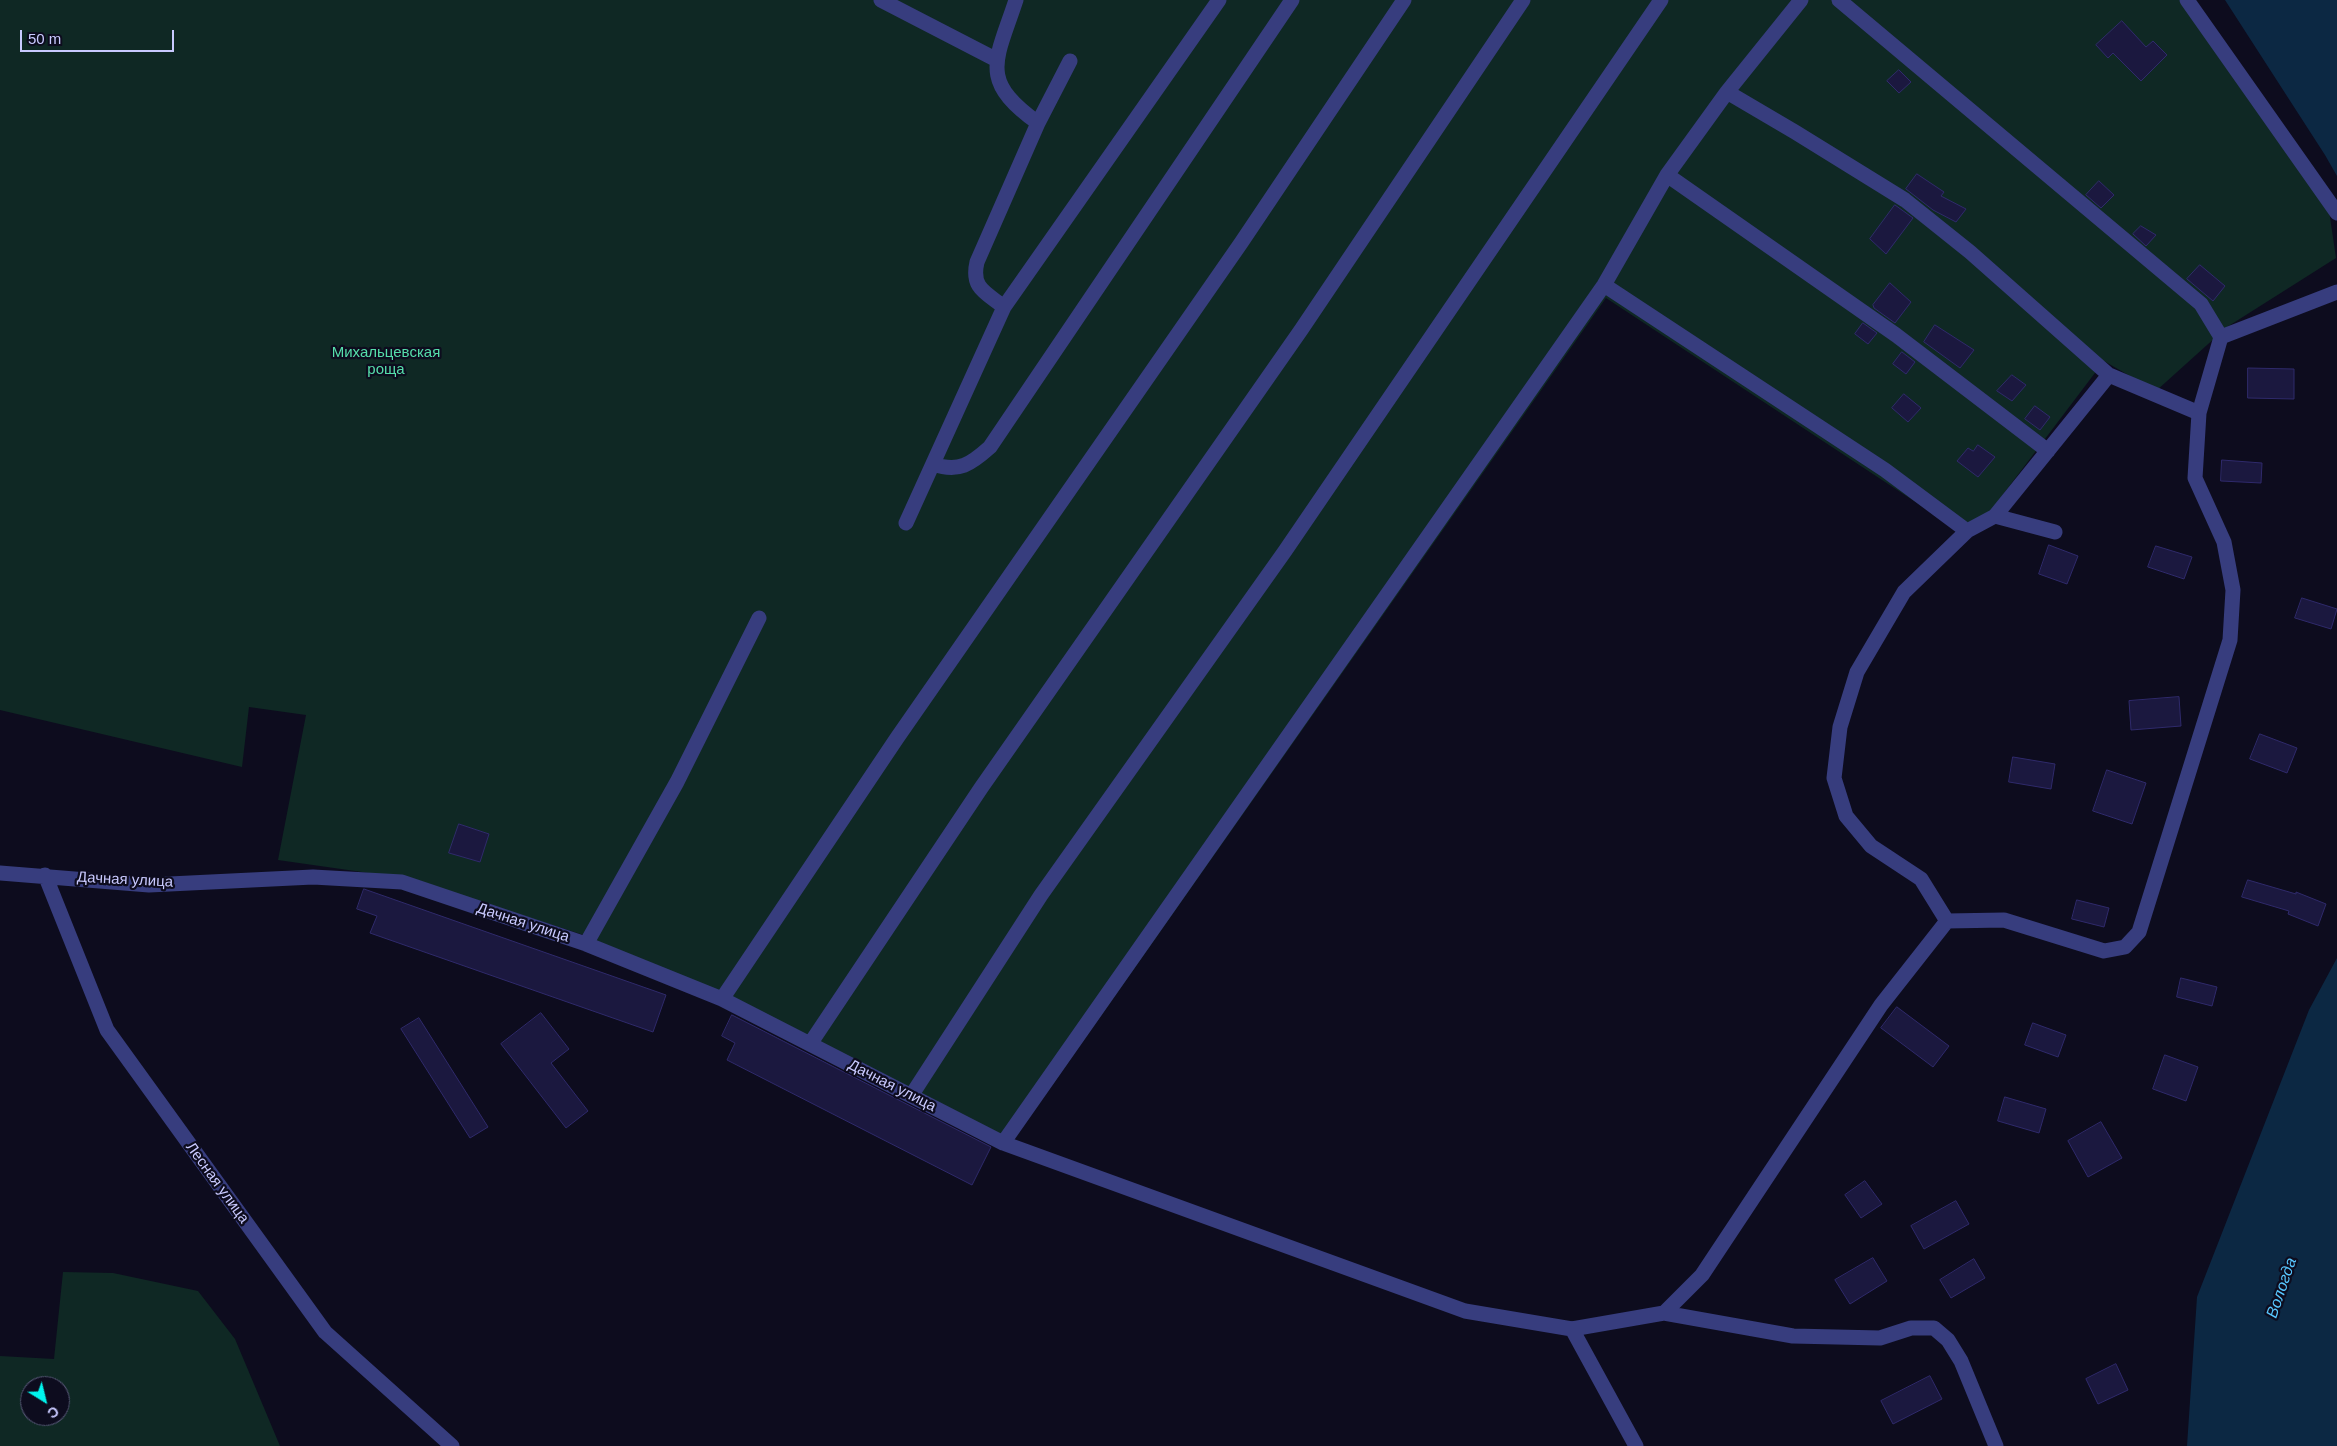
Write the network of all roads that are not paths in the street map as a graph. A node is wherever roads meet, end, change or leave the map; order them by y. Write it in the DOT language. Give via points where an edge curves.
graph roads {
  1 [pos="881,0"];
  2 [pos="1016,0"];
  3 [pos="1219,0"];
  4 [pos="1292,0"];
  5 [pos="1404,0"];
  6 [pos="1523,0"];
  7 [pos="1661,0"];
  8 [pos="1801,0"];
  9 [pos="1839,0"];
  10 [pos="2187,0"];
  11 [pos="997,60"];
  12 [pos="1070,61"];
  13 [pos="1727,92"];
  14 [pos="1038,123"];
  15 [pos="1667,176"];
  16 [pos="2337,213"];
  17 [pos="1604,285"];
  18 [pos="2337,292"];
  19 [pos="1004,307"];
  20 [pos="2221,337"];
  21 [pos="2109,375"];
  22 [pos="2198,414"];
  23 [pos="2048,451"];
  24 [pos="933,464"];
  25 [pos="1995,516"];
  26 [pos="906,523"];
  27 [pos="1967,531"];
  28 [pos="2055,532"];
  29 [pos="759,618"];
  30 [pos="0,873"];
  31 [pos="45,875"];
  32 [pos="1947,921"];
  33 [pos="586,944"];
  34 [pos="722,999"];
  35 [pos="810,1044"];
  36 [pos="911,1096"];
  37 [pos="1004,1143"];
  38 [pos="1664,1314"];
  39 [pos="1572,1329"];
  40 [pos="452,1446"];
  41 [pos="1636,1446"];
  42 [pos="1996,1446"];
  1 -- 11 [label="street"];
  2 -- 11 [label="street"];
  3 -- 19 [label="street"];
  4 -- 24 [label="street" via="990,447 974,461 959,467 945,468"];
  5 -- 34 [label="street" via="1242,243 898,738"];
  6 -- 35 [label="street" via="1301,330 981,788"];
  7 -- 36 [label="street" via="1285,550 1041,894"];
  8 -- 13 [label="street"];
  9 -- 20 [label="street" via="2201,304"];
  10 -- 16 [label="street"];
  11 -- 14 [label="street" via="997,77 1002,90 1018,109"];
  12 -- 14 [label="street"];
  13 -- 15 [label="street"];
  13 -- 21 [label="street" via="1905,200 1970,252"];
  14 -- 19 [label="street" via="975,269 977,283"];
  15 -- 17 [label="street"];
  15 -- 23 [label="street" via="1896,335"];
  17 -- 27 [label="street" via="1884,470"];
  17 -- 37 [label="street"];
  18 -- 20 [label="street"];
  19 -- 24 [label="street"];
  20 -- 22 [label="street"];
  21 -- 22 [label="street"];
  21 -- 23 [label="street"];
  22 -- 32 [label="street" via="2194,478 2224,542 2233,590 2230,640 2139,932 2124,947 2104,951 2004,920"];
  23 -- 25 [label="street"];
  24 -- 26 [label="street"];
  25 -- 27 [label="street"];
  25 -- 28 [label="street"];
  27 -- 32 [label="street" via="1904,592 1858,672 1840,727 1834,778 1846,816 1871,846 1922,880"];
  29 -- 33 [label="street" via="677,782"];
  30 -- 31 [label="street, Дачная улица"];
  31 -- 33 [label="street, Дачная улица" via="149,884 313,877 402,882"];
  31 -- 40 [label="street, Лесная улица" via="107,1030 325,1332"];
  32 -- 38 [label="street" via="1881,1005 1702,1275"];
  33 -- 34 [label="street, Дачная улица"];
  34 -- 35 [label="street, Дачная улица"];
  35 -- 36 [label="street, Дачная улица"];
  36 -- 37 [label="street, Дачная улица"];
  37 -- 39 [label="street, Дачная улица" via="1465,1311"];
  38 -- 39 [label="street, Дачная улица"];
  38 -- 42 [label="street, Дачная улица" via="1793,1336 1880,1338 1911,1328 1934,1328 1948,1340 1961,1361"];
  39 -- 41 [label="street"];
}
